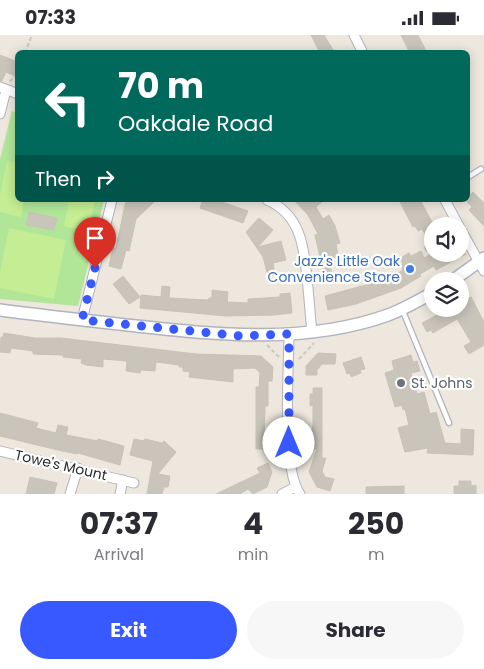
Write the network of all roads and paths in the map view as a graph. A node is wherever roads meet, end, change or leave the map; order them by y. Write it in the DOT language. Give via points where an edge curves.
graph roads {
  1 [pos="32,35"];
  2 [pos="354,35"];
  3 [pos="26,50"];
  4 [pos="362,50"];
  5 [pos="15,73"];
  6 [pos="3,88"];
  7 [pos="15,93"];
  8 [pos="0,114"];
  9 [pos="481,169"];
  10 [pos="470,176"];
  11 [pos="112,202"];
  12 [pos="273,202"];
  13 [pos="446,202"];
  14 [pos="454,217"];
  15 [pos="469,243"];
  16 [pos="482,264"];
  17 [pos="468,272"];
  18 [pos="424,297"];
  19 [pos="402,309"];
  20 [pos="0,310"];
  21 [pos="82,320"];
  22 [pos="312,331"];
  23 [pos="289,334"];
  24 [pos="448,423"];
  25 [pos="0,451"];
  26 [pos="78,468"];
  27 [pos="123,480"];
  28 [pos="134,483"];
  29 [pos="298,490"];
  30 [pos="70,494"];
  31 [pos="120,494"];
  32 [pos="282,494"];
  1 -- 3 [label="path"];
  2 -- 4 [label="street"];
  5 -- 6 [label="path"];
  6 -- 7 [label="street"];
  6 -- 8 [label="street"];
  9 -- 10 [label="lane"];
  11 -- 21 [label="street"];
  12 -- 22 [label="street" via="295,223 302,241"];
  13 -- 14 [label="street"];
  15 -- 16 [label="street"];
  16 -- 17 [label="street"];
  18 -- 19 [label="street"];
  19 -- 22 [label="street" via="344,327"];
  19 -- 24 [label="lane"];
  20 -- 21 [label="street"];
  21 -- 23 [label="street" via="241,336"];
  22 -- 23 [label="street"];
  23 -- 29 [label="street" via="290,461"];
  25 -- 26 [label="street, Towe's Mount"];
  26 -- 27 [label="street, Towe's Mount"];
  26 -- 30 [label="street"];
  27 -- 28 [label="street, Towe's Mount"];
  27 -- 31 [label="street, Towe's Mount"];
  29 -- 32 [label="street"];
}
